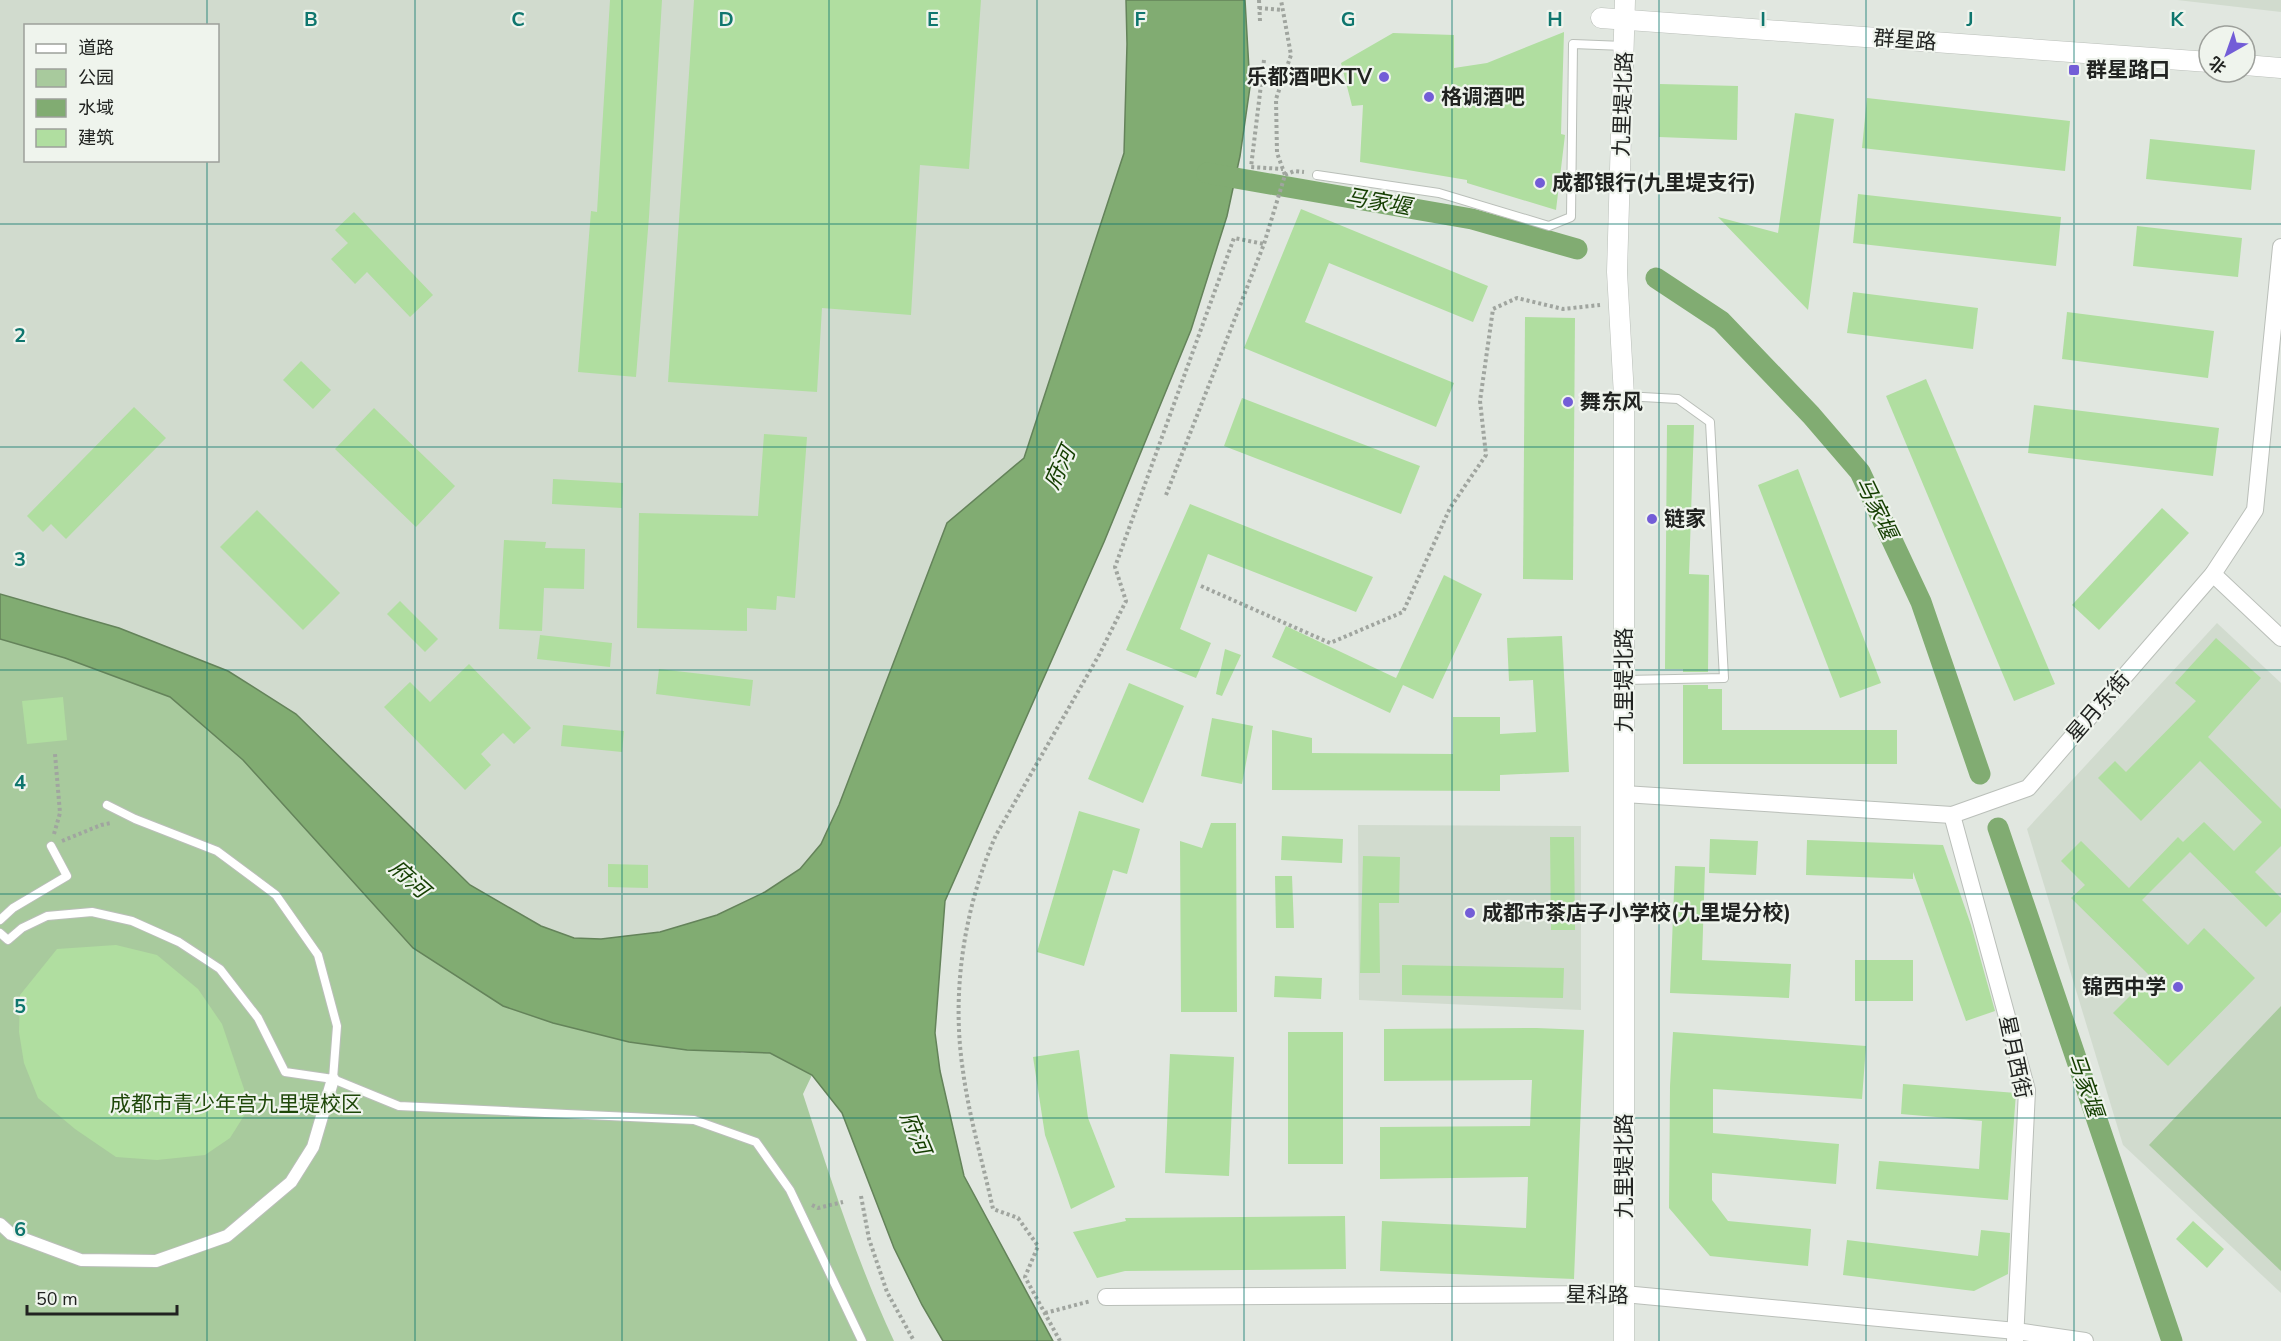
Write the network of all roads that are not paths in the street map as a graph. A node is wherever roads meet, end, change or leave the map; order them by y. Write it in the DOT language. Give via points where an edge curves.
graph roads {
  1 [pos="1625,10"];
  2 [pos="1601,18"];
  3 [pos="1625,46"];
  4 [pos="2197,61"];
  5 [pos="2257,66"];
  6 [pos="2281,68"];
  7 [pos="1317,175"];
  8 [pos="2281,247"];
  9 [pos="1624,396"];
  10 [pos="2213,574"];
  11 [pos="2281,638"];
  12 [pos="1624,680"];
  13 [pos="1624,794"];
  14 [pos="107,805"];
  15 [pos="1952,815"];
  16 [pos="51,846"];
  17 [pos="0,921"];
  18 [pos="0,933"];
  19 [pos="333,1079"];
  20 [pos="0,1224"];
  21 [pos="1624,1294"];
  22 [pos="1106,1297"];
  23 [pos="2015,1336"];
  24 [pos="862,1341"];
  25 [pos="1624,1341"];
  26 [pos="2085,1341"];
  1 -- 2 [label="street, 群星路"];
  1 -- 3 [label="street, 九里堤北路"];
  1 -- 4 [label="street, 群星路"];
  3 -- 7 [label="lane" via="1573,44 1571,217 1549,225 1439,193"];
  3 -- 9 [label="street, 九里堤北路" via="1617,239"];
  5 -- 6 [label="street"];
  8 -- 10 [label="street, 星月东街" via="2255,510"];
  9 -- 12 [label="street, 九里堤北路"];
  9 -- 12 [label="lane" via="1678,399 1710,422 1724,678"];
  10 -- 11 [label="street"];
  10 -- 15 [label="street, 星月东街" via="2028,788"];
  12 -- 13 [label="street, 九里堤北路"];
  13 -- 15 [label="street, 星月东街"];
  13 -- 21 [label="street, 九里堤北路"];
  14 -- 19 [label="lane" via="217,851 276,895 318,955 337,1026"];
  15 -- 23 [label="street, 星月西街" via="2027,1090"];
  16 -- 17 [label="lane" via="67,876 13,908"];
  18 -- 19 [label="lane" via="8,940 46,916 92,912 132,921 179,942 220,969 258,1018 285,1072"];
  19 -- 20 [label="street" via="313,1147 291,1182 227,1236 156,1261 81,1260 11,1234"];
  19 -- 24 [label="lane" via="399,1106 694,1120 756,1142 790,1190"];
  21 -- 22 [label="street, 星科路"];
  21 -- 23 [label="street, 星科路"];
  21 -- 25 [label="street, 九里堤北路"];
  23 -- 26 [label="street, 星科路"];
}
